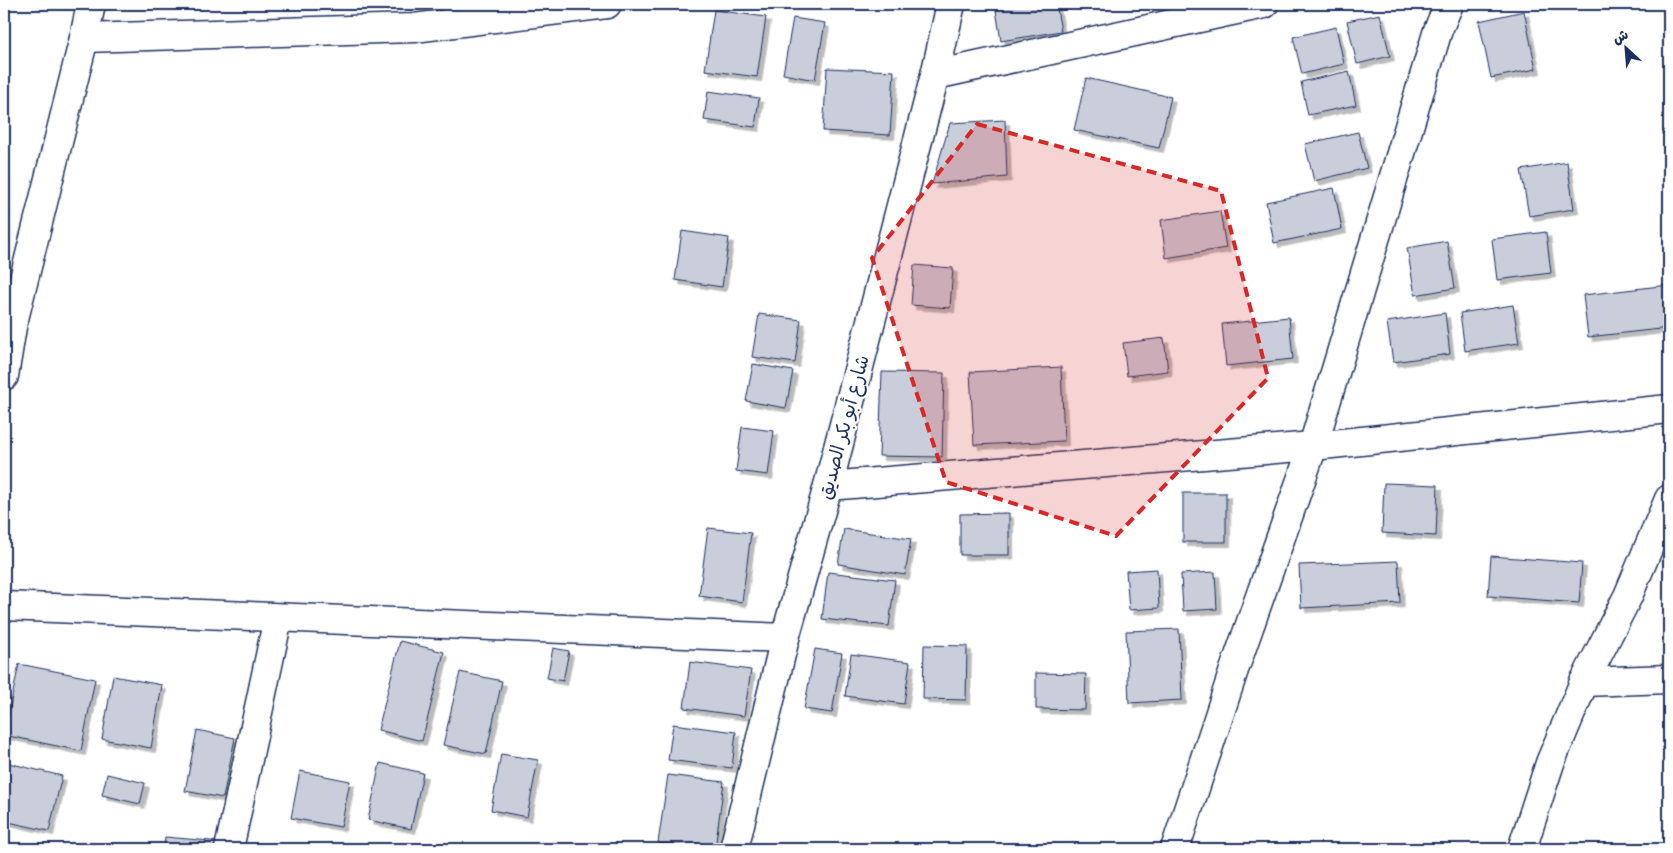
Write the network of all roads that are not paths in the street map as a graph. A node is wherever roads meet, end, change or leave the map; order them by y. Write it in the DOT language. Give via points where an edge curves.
graph roads {
  1 [pos="91,4"];
  2 [pos="607,4"];
  3 [pos="951,4"];
  4 [pos="1264,4"];
  5 [pos="1449,4"];
  6 [pos="84,38"];
  7 [pos="935,74"];
  8 [pos="8,327"];
  9 [pos="4,376"];
  10 [pos="1669,409"];
  11 [pos="1313,446"];
  12 [pos="828,486"];
  13 [pos="1669,499"];
  14 [pos="4,606"];
  15 [pos="278,618"];
  16 [pos="785,638"];
  17 [pos="1669,679"];
  18 [pos="1584,682"];
  19 [pos="230,849"];
  20 [pos="734,849"];
  21 [pos="1175,849"];
  22 [pos="1522,849"];
  1 -- 6 [label="street"];
  2 -- 6 [label="street" via="414,28"];
  3 -- 7 [label="street, شارع أبو بكر الصديق"];
  4 -- 7 [label="street"];
  5 -- 11 [label="street" via="1438,30"];
  6 -- 8 [label="street"];
  7 -- 12 [label="street, شارع أبو بكر الصديق"];
  8 -- 9 [label="street"];
  10 -- 11 [label="street"];
  11 -- 12 [label="street"];
  11 -- 21 [label="street"];
  12 -- 16 [label="street, شارع أبو بكر الصديق"];
  13 -- 18 [label="street" via="1628,596"];
  14 -- 15 [label="street"];
  15 -- 16 [label="street"];
  15 -- 19 [label="street"];
  16 -- 20 [label="street, شارع أبو بكر الصديق"];
  17 -- 18 [label="street"];
  18 -- 22 [label="street" via="1550,763"];
}
